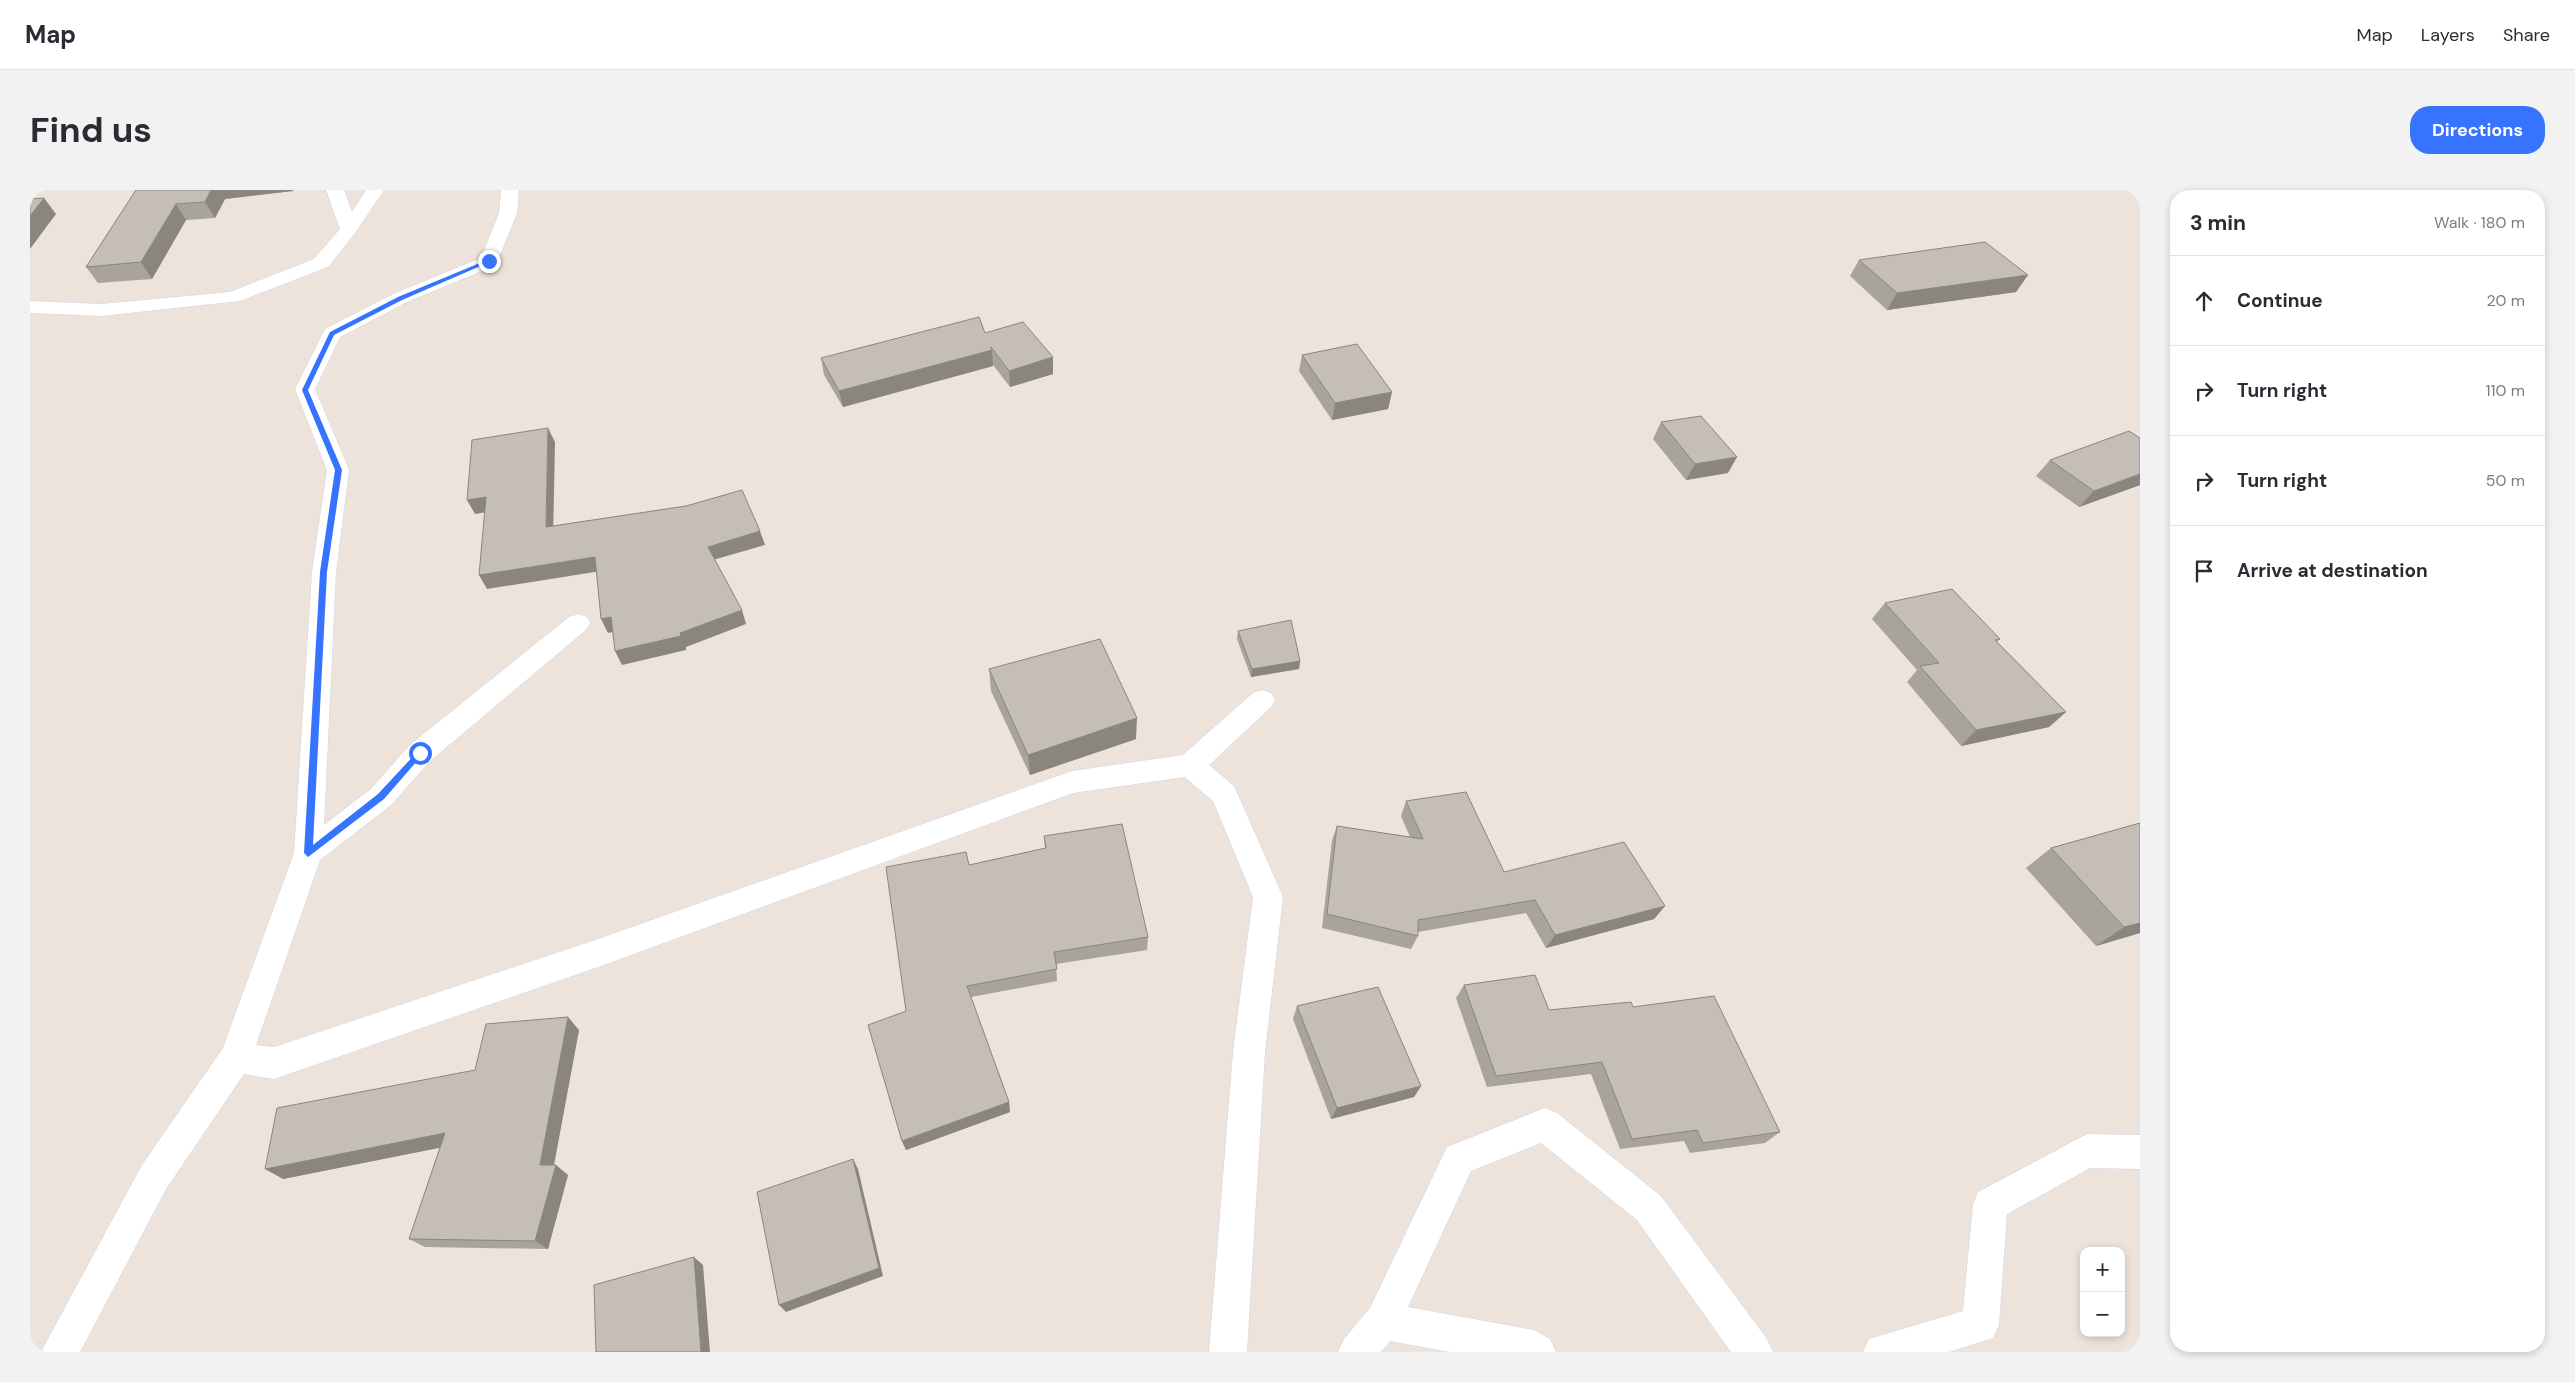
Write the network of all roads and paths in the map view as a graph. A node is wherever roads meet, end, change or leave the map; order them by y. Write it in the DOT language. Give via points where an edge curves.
graph roads {
  1 [pos="336,190"];
  2 [pos="375,190"];
  3 [pos="510,190"];
  4 [pos="349,229"];
  5 [pos="30,308"];
  6 [pos="578,623"];
  7 [pos="1262,700"];
  8 [pos="1190,765"];
  9 [pos="308,853"];
  10 [pos="236,1057"];
  11 [pos="2140,1152"];
  12 [pos="1383,1320"];
  13 [pos="60,1352"];
  14 [pos="1228,1352"];
  15 [pos="1357,1352"];
  16 [pos="1538,1352"];
  17 [pos="1754,1352"];
  18 [pos="1882,1352"];
  1 -- 4 [label="street"];
  2 -- 4 [label="street"];
  3 -- 9 [label="street" via="508,213 489,261 400,298 332,334 305,390 338,470 324,572"];
  4 -- 5 [label="street" via="321,263 233,297 101,310"];
  6 -- 9 [label="street" via="420,753 381,797"];
  7 -- 8 [label="street"];
  8 -- 10 [label="street" via="1072,782 601,952 274,1063"];
  8 -- 14 [label="street" via="1224,794 1268,897 1249,1052"];
  9 -- 10 [label="street"];
  10 -- 13 [label="street" via="154,1178"];
  11 -- 18 [label="street" via="2088,1151 1990,1204 1980,1325"];
  12 -- 15 [label="street"];
  12 -- 16 [label="street"];
  12 -- 17 [label="street" via="1459,1159 1545,1125 1648,1208"];
}
